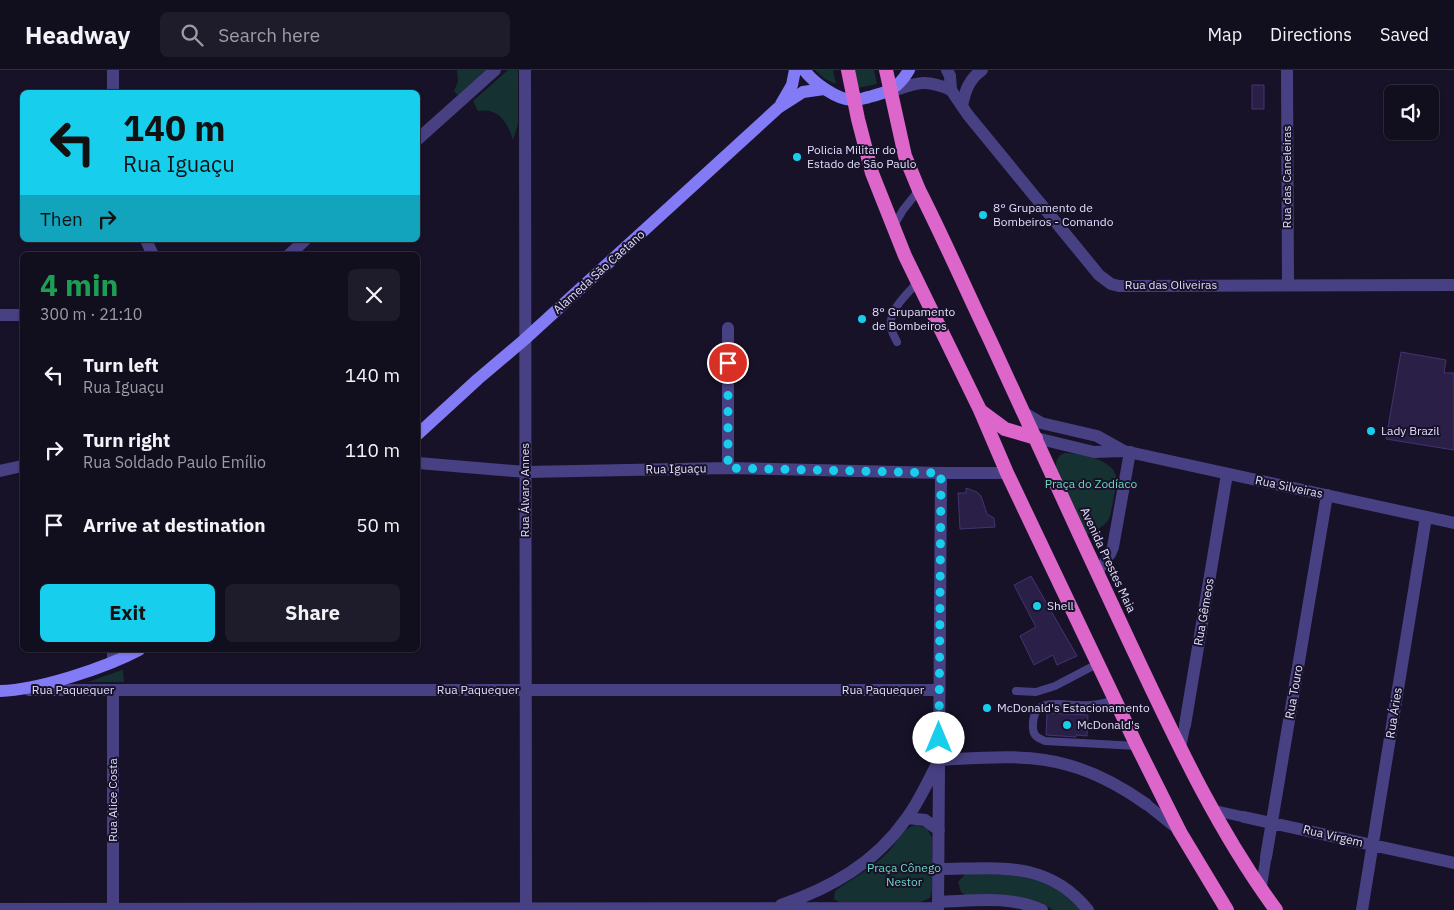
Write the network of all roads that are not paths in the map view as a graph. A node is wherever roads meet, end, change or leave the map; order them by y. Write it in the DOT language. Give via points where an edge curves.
graph roads {
  1 [pos="113,70"];
  2 [pos="495,70"];
  3 [pos="525,70"];
  4 [pos="795,70"];
  5 [pos="804,70"];
  6 [pos="848,70"];
  7 [pos="886,70"];
  8 [pos="909,70"];
  9 [pos="947,70"];
  10 [pos="982,70"];
  11 [pos="1287,70"];
  12 [pos="824,89"];
  13 [pos="113,90"];
  14 [pos="951,90"];
  15 [pos="890,92"];
  16 [pos="853,100"];
  17 [pos="962,106"];
  18 [pos="778,108"];
  19 [pos="420,137"];
  20 [pos="919,190"];
  21 [pos="893,227"];
  22 [pos="304,242"];
  23 [pos="292,252"];
  24 [pos="917,283"];
  25 [pos="1288,285"];
  26 [pos="1454,286"];
  27 [pos="0,315"];
  28 [pos="20,315"];
  29 [pos="728,328"];
  30 [pos="524,340"];
  31 [pos="897,342"];
  32 [pos="980,410"];
  33 [pos="1024,413"];
  34 [pos="420,432"];
  35 [pos="1036,438"];
  36 [pos="1127,452"];
  37 [pos="420,463"];
  38 [pos="20,466"];
  39 [pos="728,468"];
  40 [pos="0,471"];
  41 [pos="526,472"];
  42 [pos="941,473"];
  43 [pos="1007,473"];
  44 [pos="1227,474"];
  45 [pos="1327,495"];
  46 [pos="1426,517"];
  47 [pos="1454,523"];
  48 [pos="1110,554"];
  49 [pos="1097,573"];
  50 [pos="130,652"];
  51 [pos="113,656"];
  52 [pos="1097,664"];
  53 [pos="0,690"];
  54 [pos="17,690"];
  55 [pos="113,690"];
  56 [pos="526,690"];
  57 [pos="939,690"];
  58 [pos="1016,691"];
  59 [pos="1114,700"];
  60 [pos="1185,725"];
  61 [pos="1137,746"];
  62 [pos="1180,750"];
  63 [pos="939,760"];
  64 [pos="1146,804"];
  65 [pos="1212,810"];
  66 [pos="1244,817"];
  67 [pos="908,818"];
  68 [pos="1272,822"];
  69 [pos="939,830"];
  70 [pos="1180,832"];
  71 [pos="1372,845"];
  72 [pos="1266,857"];
  73 [pos="1454,863"];
  74 [pos="938,869"];
  75 [pos="1261,889"];
  76 [pos="938,907"];
  77 [pos="771,908"];
  78 [pos="0,909"];
  79 [pos="526,909"];
  80 [pos="113,910"];
  81 [pos="1042,910"];
  82 [pos="1088,910"];
  83 [pos="1228,910"];
  84 [pos="1276,910"];
  85 [pos="1362,910"];
  1 -- 13 [label="street"];
  2 -- 19 [label="street"];
  3 -- 30 [label="street, Rua Álvaro Annes"];
  4 -- 18 [label="main road, Alameda São Caetano" via="789,90"];
  5 -- 12 [label="main road"];
  6 -- 16 [label="highway"];
  7 -- 15 [label="highway, Avenida Prestes Maia"];
  8 -- 15 [label="main road"];
  9 -- 14 [label="street, Rua das Oliveiras"];
  10 -- 17 [label="street" via="969,83"];
  11 -- 25 [label="street, Rua das Caneleiras"];
  12 -- 16 [label="main road"];
  12 -- 18 [label="main road, Alameda São Caetano" via="803,92"];
  14 -- 15 [label="street" via="924,82"];
  14 -- 17 [label="street, Rua das Oliveiras"];
  15 -- 16 [label="main road"];
  15 -- 20 [label="highway, Avenida Prestes Maia" via="905,156"];
  16 -- 21 [label="highway" via="872,173"];
  17 -- 25 [label="street, Rua das Oliveiras" via="1104,281 1119,286"];
  18 -- 30 [label="main road, Alameda São Caetano"];
  20 -- 21 [label="lane"];
  20 -- 33 [label="highway, Avenida Prestes Maia"];
  21 -- 24 [label="highway"];
  22 -- 23 [label="street"];
  24 -- 31 [label="lane" via="894,310 890,321"];
  24 -- 32 [label="highway"];
  25 -- 26 [label="street, Rua das Oliveiras"];
  27 -- 28 [label="street"];
  29 -- 39 [label="street"];
  30 -- 34 [label="main road, Alameda São Caetano"];
  30 -- 41 [label="street, Rua Álvaro Annes"];
  32 -- 35 [label="highway" via="1005,430"];
  32 -- 43 [label="highway"];
  33 -- 35 [label="highway, Avenida Prestes Maia"];
  33 -- 36 [label="street, Rua Silveiras" via="1042,423 1097,436"];
  35 -- 36 [label="street, Rua Silveiras" via="1094,452"];
  35 -- 49 [label="highway, Avenida Prestes Maia"];
  36 -- 44 [label="street, Rua Silveiras"];
  36 -- 48 [label="street"];
  37 -- 41 [label="street, Rua Iguaçu"];
  38 -- 40 [label="street"];
  39 -- 41 [label="street, Rua Iguaçu"];
  39 -- 42 [label="street, Rua Iguaçu"];
  41 -- 56 [label="street, Rua Álvaro Annes"];
  42 -- 43 [label="street, Rua Iguaçu"];
  42 -- 57 [label="street"];
  43 -- 52 [label="highway"];
  44 -- 45 [label="street, Rua Silveiras"];
  44 -- 60 [label="street, Rua Gêmeos"];
  45 -- 46 [label="street, Rua Silveiras"];
  45 -- 68 [label="street, Rua Touro"];
  46 -- 47 [label="street, Rua Silveiras"];
  46 -- 71 [label="street, Rua Áries"];
  48 -- 49 [label="street"];
  49 -- 62 [label="highway, Avenida Prestes Maia"];
  50 -- 51 [label="main road"];
  51 -- 54 [label="main road" via="77,674"];
  52 -- 58 [label="lane" via="1055,686 1036,692"];
  52 -- 59 [label="highway"];
  53 -- 54 [label="main road"];
  54 -- 55 [label="street, Rua Paquequer"];
  55 -- 56 [label="street, Rua Paquequer"];
  55 -- 80 [label="street, Rua Alice Costa"];
  56 -- 57 [label="street, Rua Paquequer"];
  56 -- 79 [label="street, Rua Álvaro Annes"];
  57 -- 63 [label="street"];
  59 -- 61 [label="highway"];
  59 -- 61 [label="lane" via="1103,704 1048,703 1040,706 1032,720 1033,732 1045,741"];
  60 -- 62 [label="street, Rua Gêmeos"];
  61 -- 70 [label="highway"];
  62 -- 65 [label="highway, Avenida Prestes Maia"];
  63 -- 64 [label="street" via="1022,758 1067,764 1114,783"];
  63 -- 67 [label="street"];
  63 -- 69 [label="street"];
  64 -- 70 [label="street"];
  65 -- 66 [label="street, Rua Virgem"];
  65 -- 75 [label="highway, Avenida Prestes Maia"];
  66 -- 68 [label="street, Rua Virgem"];
  67 -- 69 [label="street" via="925,820"];
  67 -- 77 [label="street" via="884,846 854,870 823,889"];
  68 -- 71 [label="street, Rua Virgem"];
  68 -- 72 [label="street, Rua Touro"];
  69 -- 74 [label="street"];
  70 -- 83 [label="highway"];
  71 -- 73 [label="street, Rua Virgem"];
  71 -- 85 [label="street, Rua Áries"];
  72 -- 75 [label="street, Rua Touro"];
  74 -- 76 [label="street"];
  74 -- 82 [label="street" via="1007,869 1035,873 1066,887"];
  75 -- 84 [label="highway, Avenida Prestes Maia"];
  76 -- 77 [label="street"];
  76 -- 81 [label="street" via="998,900 1024,903"];
  77 -- 79 [label="street"];
  78 -- 80 [label="street"];
  79 -- 80 [label="street"];
}
